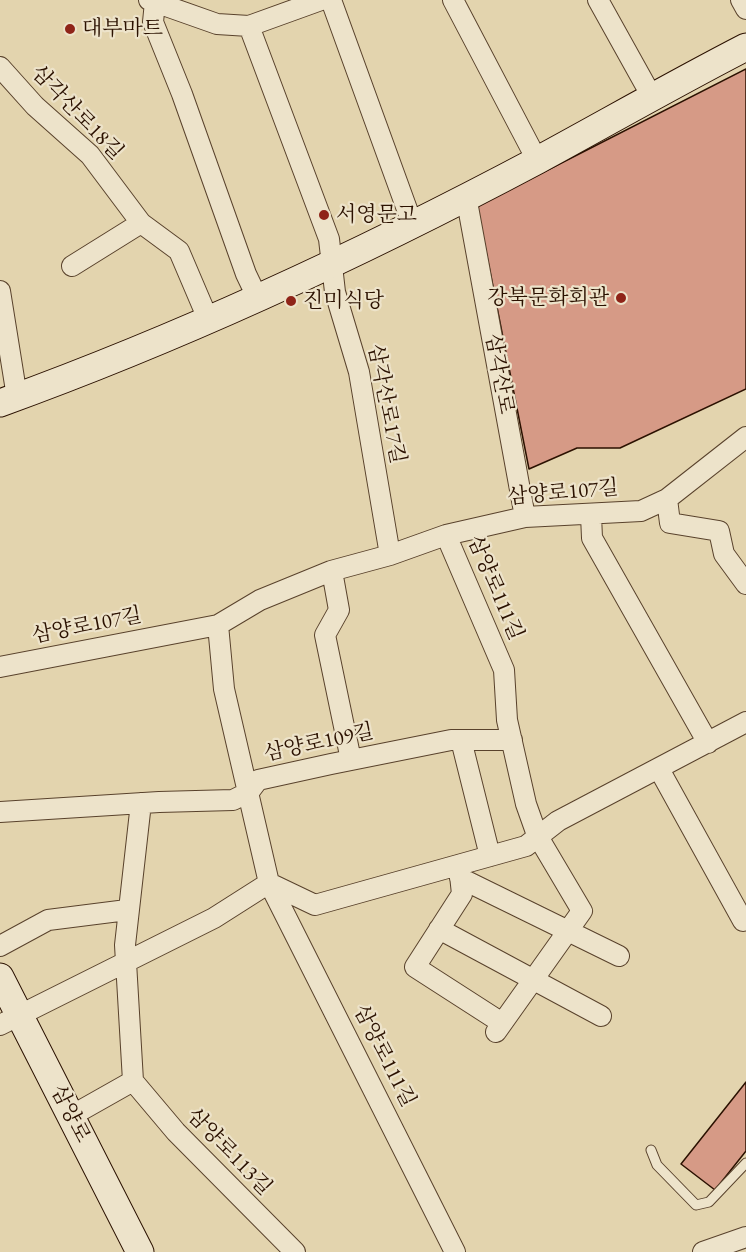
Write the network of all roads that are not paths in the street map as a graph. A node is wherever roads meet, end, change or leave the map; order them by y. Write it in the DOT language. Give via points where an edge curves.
graph roads {
  1 [pos="321,0"];
  2 [pos="331,0"];
  3 [pos="453,0"];
  4 [pos="598,0"];
  5 [pos="741,0"];
  6 [pos="152,1"];
  7 [pos="746,9"];
  8 [pos="249,26"];
  9 [pos="746,47"];
  10 [pos="0,67"];
  11 [pos="652,97"];
  12 [pos="537,160"];
  13 [pos="466,196"];
  14 [pos="141,223"];
  15 [pos="412,223"];
  16 [pos="333,262"];
  17 [pos="72,266"];
  18 [pos="0,291"];
  19 [pos="257,297"];
  20 [pos="208,319"];
  21 [pos="8,400"];
  22 [pos="746,437"];
  23 [pos="667,499"];
  24 [pos="591,515"];
  25 [pos="525,517"];
  26 [pos="446,535"];
  27 [pos="390,555"];
  28 [pos="332,571"];
  29 [pos="746,584"];
  30 [pos="218,625"];
  31 [pos="0,667"];
  32 [pos="746,722"];
  33 [pos="461,740"];
  34 [pos="512,740"];
  35 [pos="708,743"];
  36 [pos="351,760"];
  37 [pos="659,769"];
  38 [pos="249,792"];
  39 [pos="141,803"];
  40 [pos="0,812"];
  41 [pos="537,835"];
  42 [pos="490,856"];
  43 [pos="460,872"];
  44 [pos="269,883"];
  45 [pos="127,910"];
  46 [pos="742,921"];
  47 [pos="439,929"];
  48 [pos="567,932"];
  49 [pos="0,946"];
  50 [pos="619,956"];
  51 [pos="127,963"];
  52 [pos="0,977"];
  53 [pos="532,981"];
  54 [pos="601,1016"];
  55 [pos="10,1020"];
  56 [pos="133,1081"];
  57 [pos="71,1116"];
  58 [pos="651,1150"];
  59 [pos="746,1163"];
  60 [pos="746,1237"];
  61 [pos="140,1252"];
  62 [pos="295,1252"];
  63 [pos="455,1252"];
  64 [pos="703,1252"];
  1 -- 8 [label="street"];
  2 -- 15 [label="street"];
  3 -- 12 [label="street"];
  4 -- 11 [label="street"];
  5 -- 7 [label="street"];
  6 -- 8 [label="street" via="217,24"];
  6 -- 19 [label="street" via="153,22"];
  8 -- 16 [label="street" via="329,238"];
  9 -- 11 [label="street"];
  10 -- 14 [label="street, 삼각산로18길" via="90,155"];
  11 -- 12 [label="street"];
  12 -- 13 [label="street"];
  13 -- 15 [label="street"];
  13 -- 25 [label="street, 삼각산로"];
  14 -- 17 [label="street"];
  14 -- 20 [label="street, 삼각산로18길" via="179,251"];
  15 -- 16 [label="street"];
  16 -- 19 [label="street"];
  16 -- 27 [label="street, 삼각산로17길" via="335,292 358,372"];
  18 -- 21 [label="street"];
  19 -- 20 [label="street"];
  20 -- 21 [label="street"];
  22 -- 23 [label="street, 삼양로107길"];
  23 -- 24 [label="street, 삼양로107길" via="641,511"];
  23 -- 29 [label="street" via="670,523 719,531 724,554"];
  24 -- 25 [label="street, 삼양로107길"];
  24 -- 35 [label="street" via="592,538"];
  25 -- 26 [label="street, 삼양로107길"];
  26 -- 27 [label="street, 삼양로107길"];
  26 -- 34 [label="street, 삼양로111길" via="504,670"];
  27 -- 28 [label="street, 삼양로107길"];
  28 -- 30 [label="street, 삼양로107길" via="260,600"];
  28 -- 36 [label="street" via="339,610 325,635"];
  30 -- 31 [label="street, 삼양로107길"];
  30 -- 38 [label="street" via="224,688"];
  32 -- 35 [label="street"];
  33 -- 34 [label="street, 삼양로109길"];
  33 -- 36 [label="street, 삼양로109길"];
  33 -- 42 [label="street"];
  34 -- 41 [label="street, 삼양로111길"];
  35 -- 37 [label="street"];
  36 -- 38 [label="street, 삼양로109길" via="258,780"];
  37 -- 41 [label="street"];
  37 -- 46 [label="street"];
  38 -- 39 [label="street, 삼양로109길" via="233,800"];
  38 -- 44 [label="street"];
  39 -- 40 [label="street, 삼양로109길"];
  39 -- 45 [label="street"];
  41 -- 42 [label="street" via="526,846"];
  41 -- 48 [label="street, 삼양로111길" via="582,911"];
  42 -- 43 [label="street"];
  43 -- 44 [label="street" via="315,905"];
  43 -- 47 [label="street" via="462,894"];
  43 -- 48 [label="street"];
  44 -- 51 [label="street" via="214,918"];
  44 -- 63 [label="street, 삼양로111길"];
  45 -- 49 [label="street" via="48,920"];
  45 -- 51 [label="street"];
  47 -- 53 [label="street"];
  47 -- 53 [label="street" via="416,967 499,1028"];
  48 -- 50 [label="street"];
  48 -- 53 [label="street"];
  51 -- 55 [label="street"];
  51 -- 56 [label="street"];
  52 -- 55 [label="street, 삼양로"];
  53 -- 54 [label="street"];
  55 -- 57 [label="street, 삼양로"];
  56 -- 57 [label="street"];
  56 -- 62 [label="street, 삼양로113길" via="176,1132"];
  57 -- 61 [label="street, 삼양로"];
  58 -- 59 [label="lane" via="657,1165 696,1205 710,1202"];
  60 -- 64 [label="street"];
}
